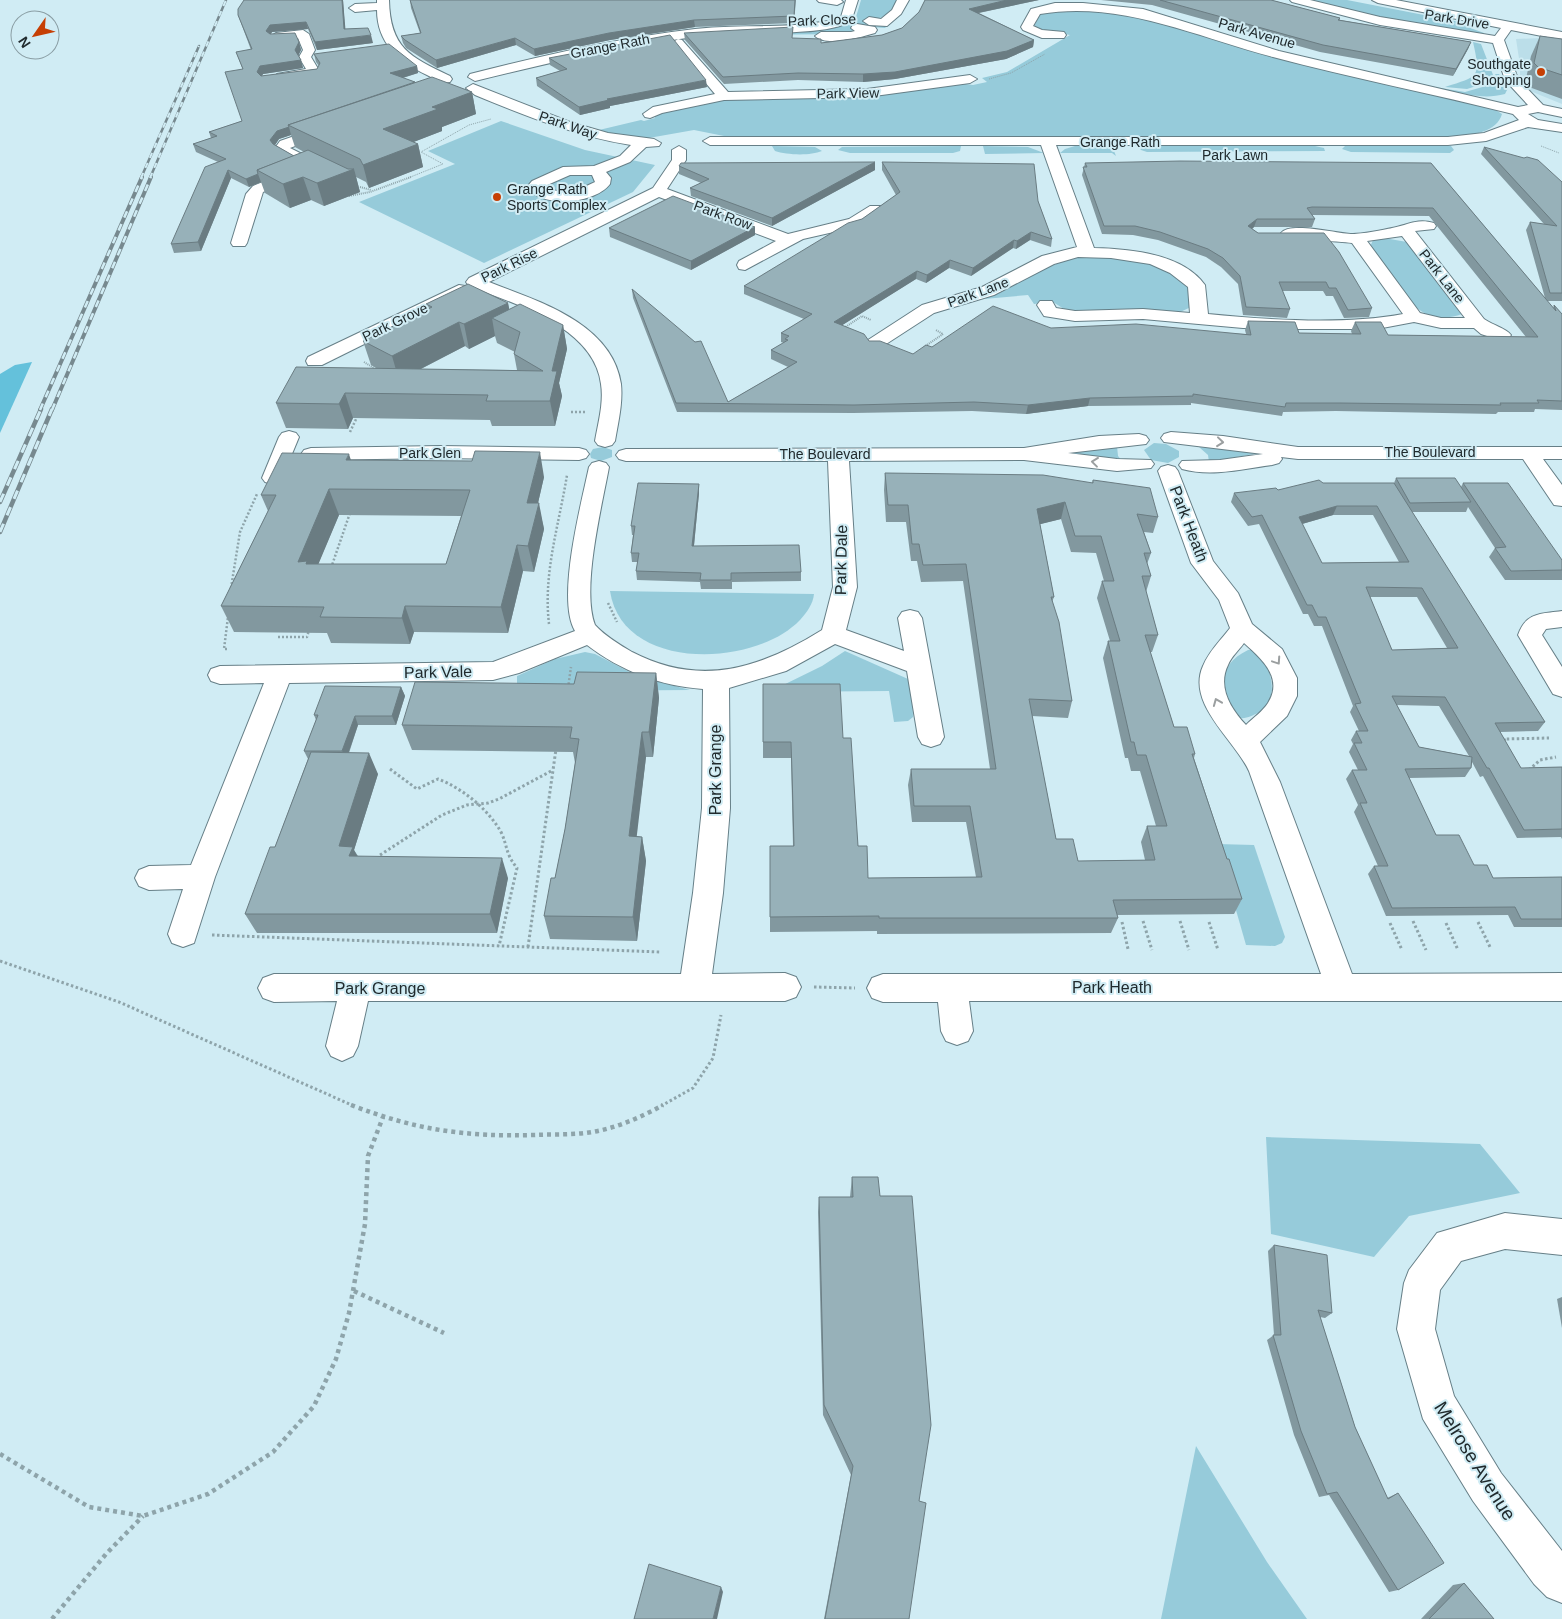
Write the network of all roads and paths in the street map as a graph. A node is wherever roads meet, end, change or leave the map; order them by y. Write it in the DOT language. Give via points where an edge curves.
graph roads {
  1 [pos="823,0"];
  2 [pos="852,0"];
  3 [pos="903,0"];
  4 [pos="1296,0"];
  5 [pos="1378,0"];
  6 [pos="837,2"];
  7 [pos="383,3"];
  8 [pos="355,8"];
  9 [pos="869,21"];
  10 [pos="1509,25"];
  11 [pos="857,28"];
  12 [pos="724,31"];
  13 [pos="1060,35"];
  14 [pos="1562,36"];
  15 [pos="276,37"];
  16 [pos="610,40"];
  17 [pos="1498,40"];
  18 [pos="678,43"];
  19 [pos="521,52"];
  20 [pos="325,55"];
  21 [pos="305,57"];
  22 [pos="518,75"];
  23 [pos="268,79"];
  24 [pos="970,79"];
  25 [pos="457,84"];
  26 [pos="1520,91"];
  27 [pos="724,96"];
  28 [pos="1464,97"];
  29 [pos="1538,108"];
  30 [pos="1562,113"];
  31 [pos="650,114"];
  32 [pos="1524,117"];
  33 [pos="493,118"];
  34 [pos="341,124"];
  35 [pos="1562,128"];
  36 [pos="1328,141"];
  37 [pos="1046,142"];
  38 [pos="642,143"];
  39 [pos="683,146"];
  40 [pos="1132,152"];
  41 [pos="1460,152"];
  42 [pos="1337,155"];
  43 [pos="315,166"];
  44 [pos="596,171"];
  45 [pos="378,183"];
  46 [pos="384,186"];
  47 [pos="366,189"];
  48 [pos="658,191"];
  49 [pos="347,196"];
  50 [pos="876,209"];
  51 [pos="1428,226"];
  52 [pos="1405,229"];
  53 [pos="1275,234"];
  54 [pos="1357,239"];
  55 [pos="787,240"];
  56 [pos="239,243"];
  57 [pos="1087,252"];
  58 [pos="745,265"];
  59 [pos="475,282"];
  60 [pos="1046,305"];
  61 [pos="1414,317"];
  62 [pos="1199,318"];
  63 [pos="1478,324"];
  64 [pos="1502,335"];
  65 [pos="874,344"];
  66 [pos="362,361"];
  67 [pos="349,380"];
  68 [pos="571,412"];
  69 [pos="591,412"];
  70 [pos="358,414"];
  71 [pos="348,437"];
  72 [pos="1171,438"];
  73 [pos="1139,440"];
  74 [pos="605,441"];
  75 [pos="1528,452"];
  76 [pos="1562,452"];
  77 [pos="1298,453"];
  78 [pos="579,454"];
  79 [pos="626,454"];
  80 [pos="838,454"];
  81 [pos="1024,454"];
  82 [pos="1144,464"];
  83 [pos="599,467"];
  84 [pos="1178,468"];
  85 [pos="561,472"];
  86 [pos="272,478"];
  87 [pos="1562,500"];
  88 [pos="352,508"];
  89 [pos="329,573"];
  90 [pos="606,596"];
  91 [pos="230,597"];
  92 [pos="228,614"];
  93 [pos="910,618"];
  94 [pos="1562,619"];
  95 [pos="621,626"];
  96 [pos="310,628"];
  97 [pos="1242,628"];
  98 [pos="833,634"];
  99 [pos="588,635"];
  100 [pos="278,637"];
  101 [pos="559,647"];
  102 [pos="233,649"];
  103 [pos="918,666"];
  104 [pos="220,675"];
  105 [pos="280,675"];
  106 [pos="716,682"];
  107 [pos="1562,688"];
  108 [pos="567,694"];
  109 [pos="931,737"];
  110 [pos="1549,738"];
  111 [pos="557,742"];
  112 [pos="1244,742"];
  113 [pos="1508,747"];
  114 [pos="1556,757"];
  115 [pos="390,769"];
  116 [pos="553,770"];
  117 [pos="1527,772"];
  118 [pos="476,804"];
  119 [pos="380,855"];
  120 [pos="200,876"];
  121 [pos="149,878"];
  122 [pos="1144,921"];
  123 [pos="1180,921"];
  124 [pos="1413,921"];
  125 [pos="1122,922"];
  126 [pos="1209,922"];
  127 [pos="1478,922"];
  128 [pos="1390,923"];
  129 [pos="1446,923"];
  130 [pos="183,934"];
  131 [pos="499,946"];
  132 [pos="528,947"];
  133 [pos="1128,949"];
  134 [pos="1491,949"];
  135 [pos="1152,950"];
  136 [pos="1189,950"];
  137 [pos="1218,950"];
  138 [pos="1402,950"];
  139 [pos="1426,950"];
  140 [pos="1458,950"];
  141 [pos="660,952"];
  142 [pos="0,961"];
  143 [pos="726,985"];
  144 [pos="695,986"];
  145 [pos="785,987"];
  146 [pos="1341,987"];
  147 [pos="1562,987"];
  148 [pos="274,988"];
  149 [pos="356,988"];
  150 [pos="883,988"];
  151 [pos="952,988"];
  152 [pos="957,1031"];
  153 [pos="342,1046"];
  154 [pos="383,1117"];
  155 [pos="1562,1237"];
  156 [pos="354,1290"];
  157 [pos="444,1334"];
  158 [pos="0,1454"];
  159 [pos="143,1516"];
  160 [pos="1562,1582"];
  161 [pos="52,1619"];
  1 -- 6 [label="street"];
  2 -- 12 [label="street, Grange Rath" via="846,19 836,24"];
  3 -- 9 [label="street, Park Close" via="898,12 883,23"];
  4 -- 17 [label="street, Park Drive" via="1380,22"];
  5 -- 10 [label="street"];
  7 -- 8 [label="street"];
  7 -- 25 [label="street, Park Way" via="388,47"];
  10 -- 14 [label="street"];
  10 -- 17 [label="street"];
  11 -- 12 [label="street, Park Close" via="871,30 852,36"];
  12 -- 16 [label="street, Grange Rath"];
  12 -- 18 [label="street, Park Close"];
  13 -- 28 [label="street, Park Avenue" via="1046,35 1029,29 1027,27 1035,11 1055,7 1125,10 1152,15 1276,54"];
  15 -- 21 [label="street" via="303,34 309,50"];
  16 -- 19 [label="street"];
  16 -- 25 [label="street, Grange Rath"];
  17 -- 26 [label="street" via="1512,80"];
  18 -- 22 [label="street, Park Close" via="608,54"];
  18 -- 27 [label="street"];
  20 -- 21 [label="street"];
  21 -- 23 [label="street" via="314,72"];
  24 -- 27 [label="street, Park View" via="875,92"];
  25 -- 38 [label="street, Park Way" via="587,134"];
  26 -- 28 [label="street" via="1493,99"];
  26 -- 29 [label="street"];
  27 -- 31 [label="street, Park View"];
  28 -- 32 [label="street, Park Avenue"];
  29 -- 30 [label="street, Grange Rath"];
  29 -- 32 [label="street, Grange Rath"];
  32 -- 35 [label="street" via="1542,126"];
  32 -- 36 [label="street, Grange Rath" via="1486,136 1457,141"];
  33 -- 46 [label="path" via="470,125 421,152 443,164"];
  34 -- 43 [label="street" via="285,144 282,148"];
  36 -- 37 [label="street, Grange Rath"];
  36 -- 42 [label="street"];
  37 -- 39 [label="street, Grange Rath" via="829,149 704,138 707,146"];
  37 -- 57 [label="street"];
  38 -- 39 [label="street, Park Way"];
  38 -- 44 [label="street" via="625,159"];
  39 -- 48 [label="street, Park Rise" via="679,160"];
  40 -- 42 [label="street, Park Lawn" via="1155,155"];
  41 -- 42 [label="street, Park Lawn"];
  43 -- 47 [label="street"];
  43 -- 56 [label="street" via="258,189"];
  45 -- 46 [label="path"];
  46 -- 47 [label="path"];
  47 -- 49 [label="path" via="356,196"];
  48 -- 55 [label="street, Park Row"];
  48 -- 59 [label="street, Park Rise"];
  50 -- 55 [label="street" via="854,223 806,232"];
  51 -- 52 [label="street, Park Lane" via="1416,225"];
  52 -- 54 [label="street, Park Lane"];
  52 -- 63 [label="street, Park Lane"];
  53 -- 54 [label="street, Park Lane" via="1322,234"];
  54 -- 61 [label="street"];
  55 -- 58 [label="street"];
  57 -- 62 [label="street, Park Lane" via="1144,258 1176,269 1196,285"];
  57 -- 65 [label="street, Park Lane" via="1048,260 1000,286 928,309"];
  59 -- 67 [label="street, Park Grove" via="315,361"];
  59 -- 74 [label="street, Park Rise" via="570,326 596,347 605,360 611,384"];
  60 -- 62 [label="street, Park Lane" via="1050,312 1075,316 1143,314"];
  61 -- 62 [label="street, Park Lane" via="1361,324 1243,323"];
  61 -- 63 [label="street, Park Lane" via="1441,323"];
  63 -- 64 [label="street, Park Lane"];
  66 -- 67 [label="path" via="374,368"];
  68 -- 69 [label="path"];
  70 -- 71 [label="path"];
  72 -- 73 [label="street, The Boulevard" via="1154,436"];
  72 -- 77 [label="street, The Boulevard, one-way"];
  72 -- 84 [label="street, Park Heath" via="1179,441 1193,456"];
  73 -- 81 [label="street, The Boulevard" via="1099,442"];
  73 -- 82 [label="street" via="1133,449 1134,454"];
  74 -- 78 [label="street" via="588,444"];
  74 -- 79 [label="street" via="621,445"];
  75 -- 76 [label="street, The Boulevard"];
  75 -- 77 [label="street, The Boulevard"];
  75 -- 87 [label="street"];
  77 -- 84 [label="street, The Boulevard" via="1225,465"];
  78 -- 83 [label="street" via="585,464"];
  78 -- 86 [label="street, Park Glen" via="285,446"];
  79 -- 80 [label="street, The Boulevard"];
  79 -- 83 [label="street" via="618,463"];
  80 -- 81 [label="street, The Boulevard"];
  80 -- 98 [label="street, Park Dale" via="844,587"];
  82 -- 81 [label="street, The Boulevard, one-way" via="1117,465"];
  82 -- 84 [label="street, The Boulevard"];
  83 -- 99 [label="street" via="580,586 582,622"];
  84 -- 97 [label="street, Park Heath" via="1202,563 1230,598"];
  85 -- 101 [label="path" via="568,476 559,515 546,610 549,628"];
  86 -- 91 [label="path" via="264,478 240,532"];
  88 -- 89 [label="path"];
  90 -- 95 [label="path" via="611,612"];
  92 -- 102 [label="path" via="224,649"];
  93 -- 103 [label="street"];
  94 -- 107 [label="street" via="1540,622 1533,626 1530,635"];
  96 -- 100 [label="path" via="307,637"];
  112 -- 97 [label="street, one-way" via="1224,718 1213,694 1211,680 1216,662"];
  97 -- 112 [label="street, Park Heath, one-way" via="1273,655 1285,678 1284,696 1278,709"];
  98 -- 103 [label="street"];
  98 -- 106 [label="street" via="810,649 758,673"];
  99 -- 101 [label="street, Park Vale"];
  99 -- 106 [label="street" via="634,665 656,673"];
  101 -- 105 [label="street, Park Vale" via="493,671"];
  101 -- 108 [label="path" via="571,666"];
  103 -- 109 [label="street"];
  104 -- 105 [label="street, Park Vale"];
  105 -- 120 [label="street"];
  106 -- 144 [label="street, Park Grange" via="716,808"];
  110 -- 113 [label="path" via="1504,739"];
  111 -- 116 [label="path"];
  112 -- 146 [label="street" via="1254,753"];
  114 -- 117 [label="path" via="1540,760"];
  115 -- 118 [label="path" via="417,789 438,779 448,782"];
  116 -- 118 [label="path" via="539,774 490,802"];
  116 -- 132 [label="path"];
  118 -- 119 [label="path" via="464,805 450,812"];
  118 -- 131 [label="path" via="498,828 506,851 517,868"];
  120 -- 121 [label="street"];
  120 -- 130 [label="street"];
  122 -- 135 [label="path"];
  123 -- 136 [label="path"];
  124 -- 139 [label="path"];
  125 -- 133 [label="path"];
  126 -- 137 [label="path"];
  127 -- 134 [label="path"];
  128 -- 138 [label="path"];
  129 -- 140 [label="path"];
  130 -- 131 [label="path"];
  131 -- 132 [label="path"];
  132 -- 141 [label="path"];
  142 -- 154 [label="path" via="119,1002"];
  143 -- 144 [label="street, Park Grange"];
  143 -- 145 [label="street, Park Grange"];
  143 -- 154 [label="path" via="713,1058 693,1088 640,1118 586,1133 486,1136 429,1129"];
  144 -- 149 [label="street, Park Grange"];
  145 -- 150 [label="path"];
  146 -- 147 [label="street, Park Heath"];
  146 -- 151 [label="street, Park Heath"];
  148 -- 149 [label="street, Park Grange"];
  149 -- 153 [label="street"];
  150 -- 151 [label="street, Park Heath"];
  151 -- 152 [label="street"];
  154 -- 156 [label="path" via="368,1156 365,1224"];
  155 -- 160 [label="street, Melrose Avenue" via="1505,1231 1450,1246 1422,1283 1416,1330 1437,1405 1487,1487"];
  156 -- 157 [label="path"];
  156 -- 159 [label="path" via="336,1359 314,1406 273,1452 208,1494"];
  158 -- 159 [label="path" via="89,1507"];
  159 -- 161 [label="path" via="106,1554"];
}
